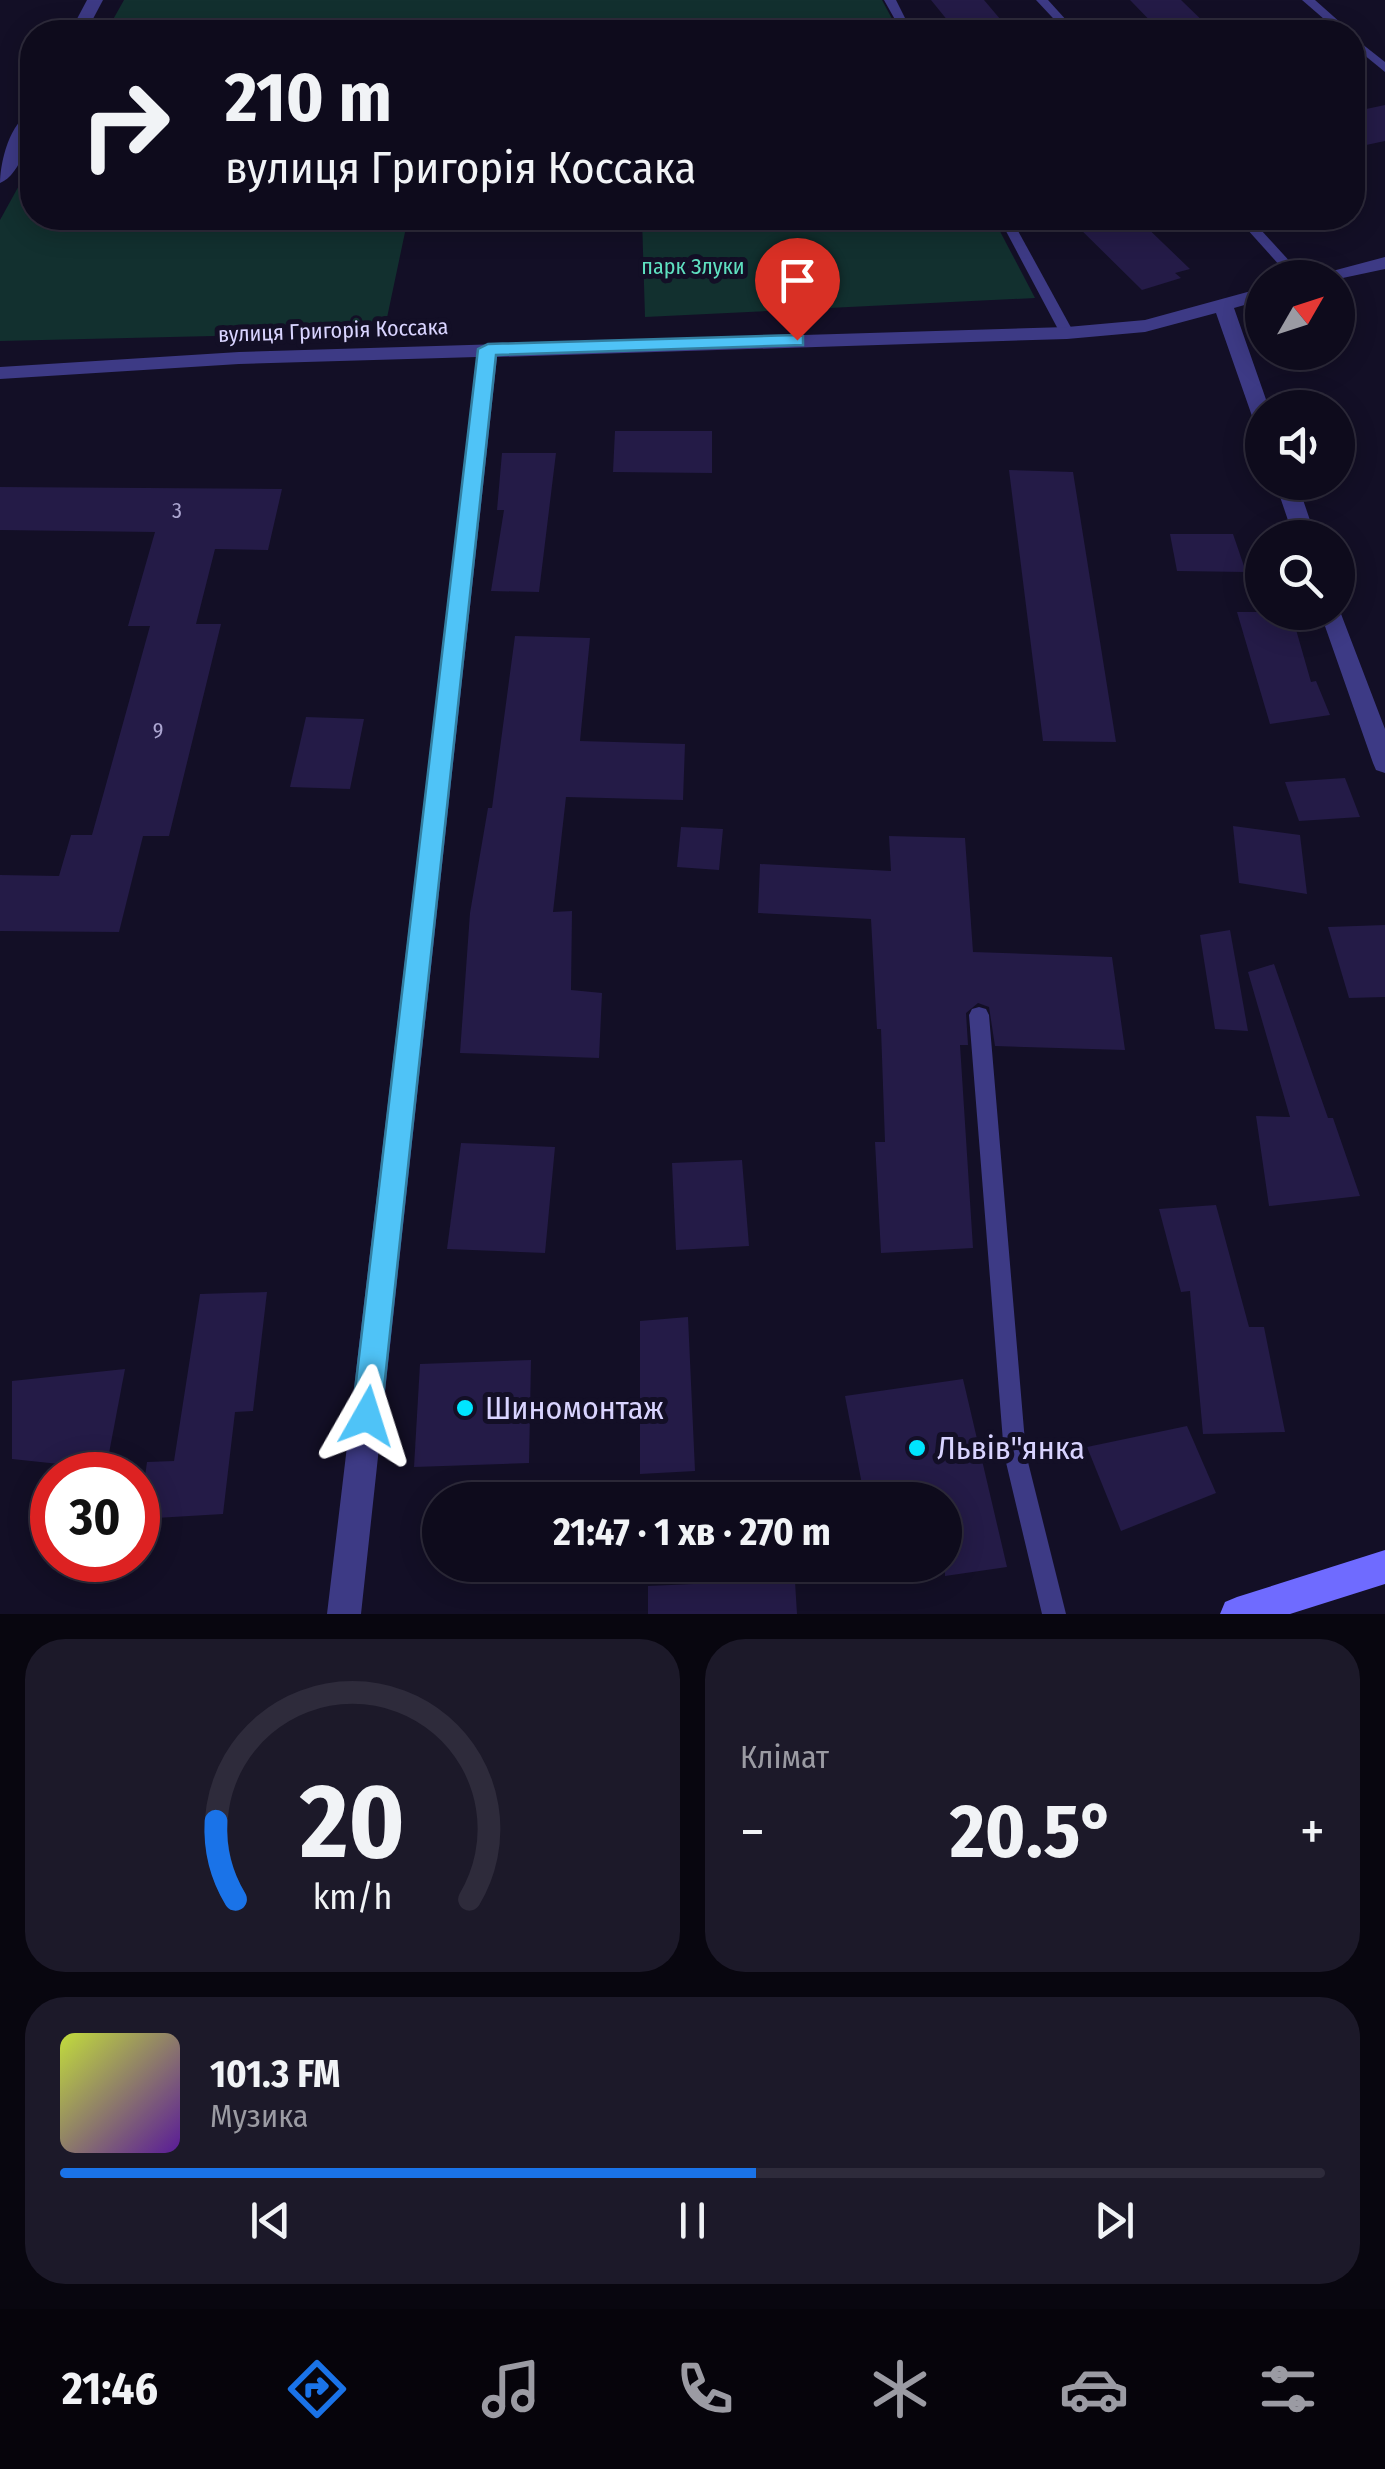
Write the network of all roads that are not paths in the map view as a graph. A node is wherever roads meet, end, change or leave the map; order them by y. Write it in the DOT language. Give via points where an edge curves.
graph roads {
  1 [pos="1042,0"];
  2 [pos="1308,0"];
  3 [pos="1061,20"];
  4 [pos="1331,20"];
  5 [pos="1365,50"];
  6 [pos="1385,68"];
  7 [pos="20,140"];
  8 [pos="0,178"];
  9 [pos="1012,230"];
  10 [pos="1254,230"];
  11 [pos="1282,260"];
  12 [pos="1385,263"];
  13 [pos="1355,269"];
  14 [pos="1245,300"];
  15 [pos="1224,308"];
  16 [pos="1067,333"];
  17 [pos="488,349"];
  18 [pos="0,373"];
  19 [pos="1253,390"];
  20 [pos="1337,630"];
  21 [pos="1385,763"];
  22 [pos="979,1015"];
  23 [pos="1385,1567"];
  24 [pos="344,1614"];
  25 [pos="1054,1614"];
  26 [pos="1237,1614"];
  1 -- 3 [label="lane"];
  2 -- 4 [label="lane"];
  5 -- 6 [label="lane"];
  7 -- 8 [label="street"];
  9 -- 16 [label="lane"];
  10 -- 11 [label="lane"];
  12 -- 13 [label="street"];
  14 -- 15 [label="street, вулиця Григорія Коссака"];
  15 -- 16 [label="street, вулиця Григорія Коссака" via="1145,326"];
  15 -- 19 [label="street"];
  16 -- 17 [label="street, вулиця Григорія Коссака"];
  17 -- 18 [label="street, вулиця Григорія Коссака"];
  17 -- 24 [label="street"];
  20 -- 21 [label="street"];
  22 -- 25 [label="lane" via="1015,1454"];
  23 -- 26 [label="main road"];
}
